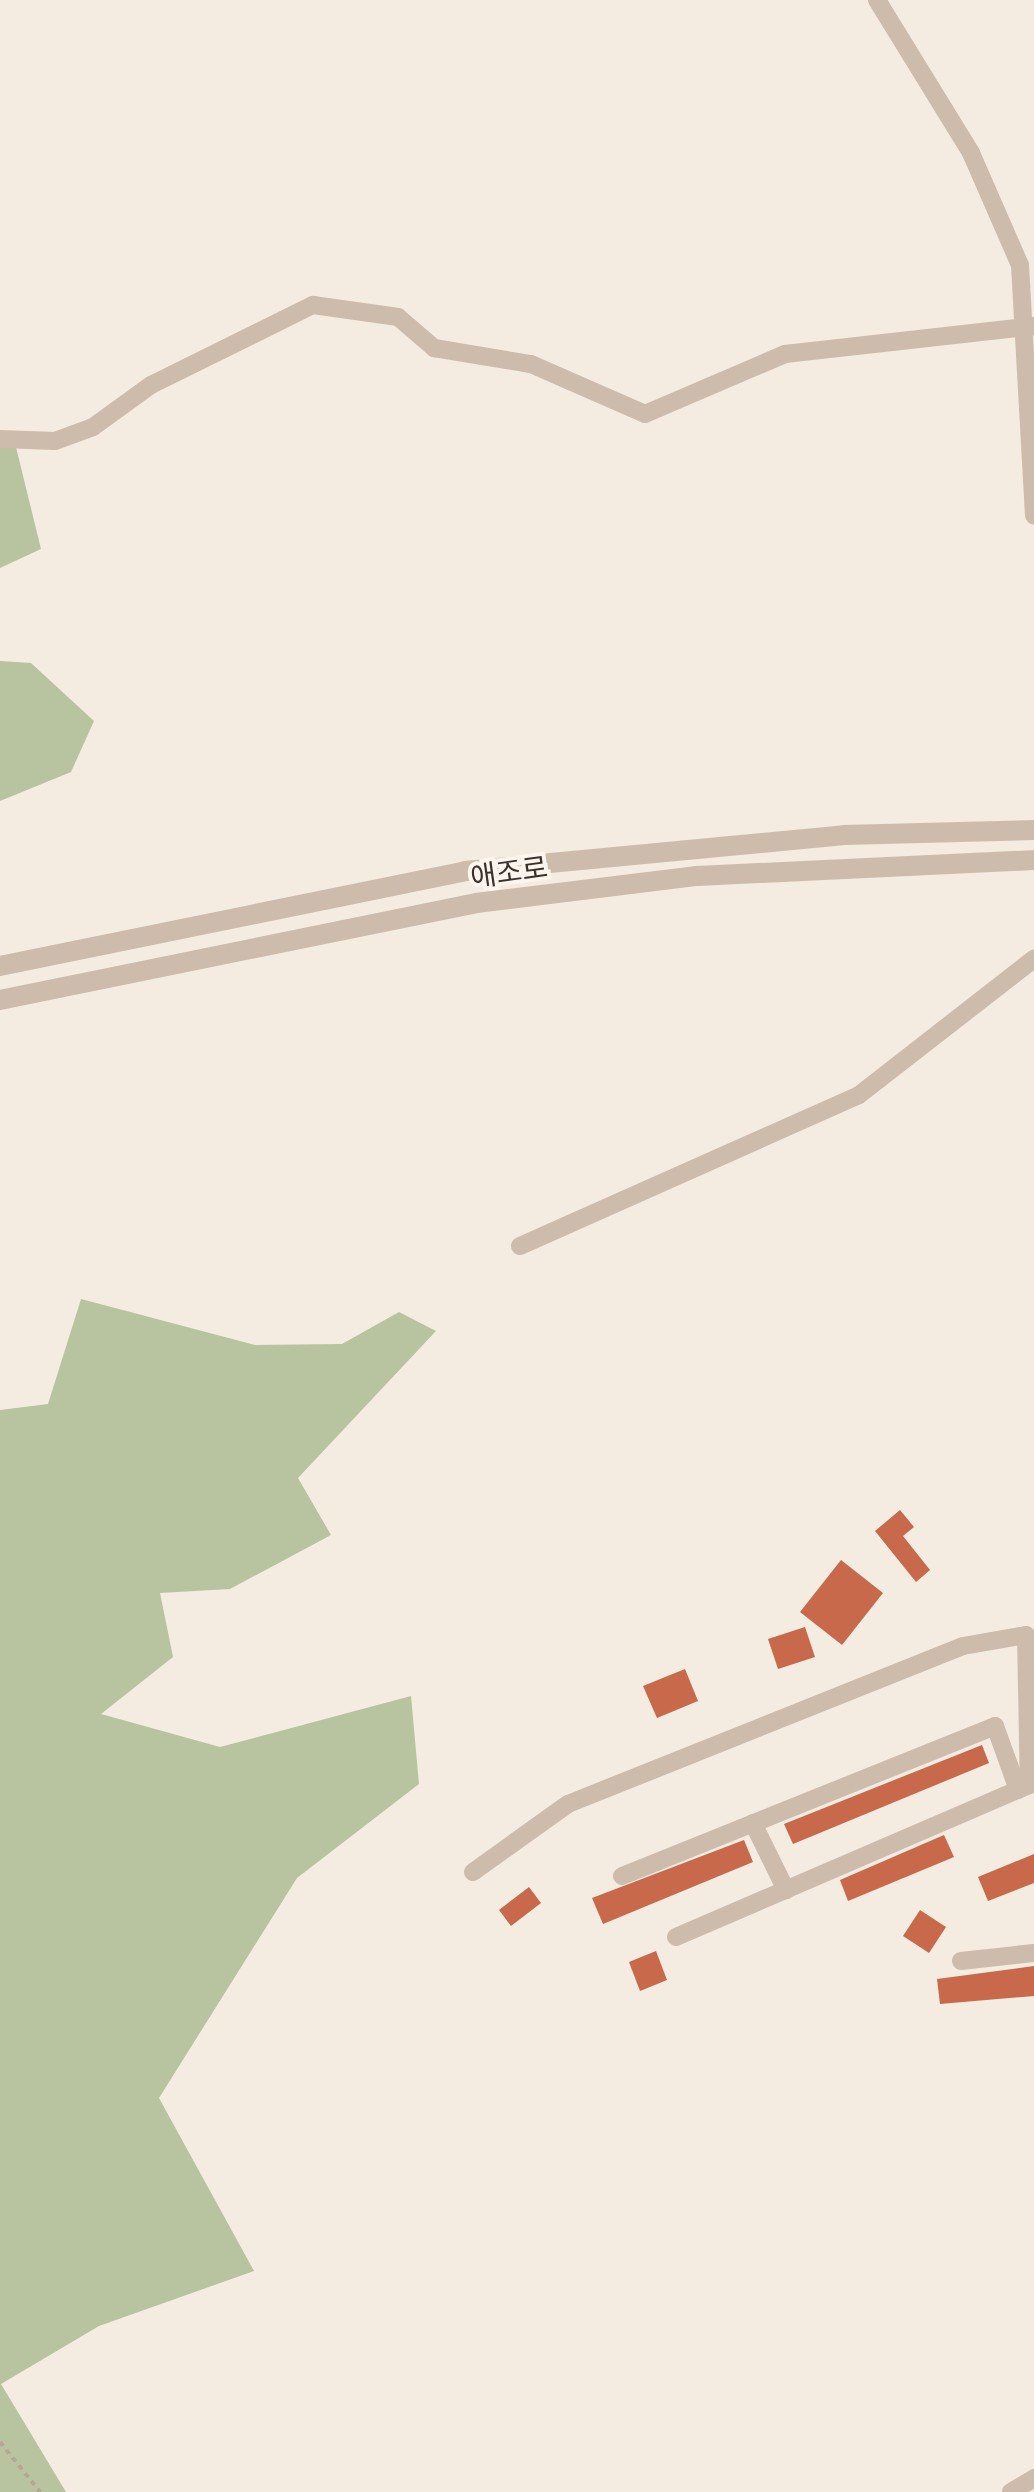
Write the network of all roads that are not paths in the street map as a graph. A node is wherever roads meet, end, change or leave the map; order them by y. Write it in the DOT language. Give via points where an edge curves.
graph roads {
  1 [pos="877,0"];
  2 [pos="1032,326"];
  3 [pos="0,439"];
  4 [pos="1034,516"];
  5 [pos="1034,830"];
  6 [pos="1034,860"];
  7 [pos="1034,959"];
  8 [pos="0,966"];
  9 [pos="0,1000"];
  10 [pos="520,1246"];
  11 [pos="1027,1786"];
  12 [pos="752,1823"];
  13 [pos="473,1872"];
  14 [pos="622,1876"];
  15 [pos="786,1890"];
  16 [pos="676,1937"];
  17 [pos="1034,1953"];
  18 [pos="961,1961"];
  19 [pos="1034,2478"];
  20 [pos="1011,2492"];
  1 -- 2 [label="street" via="1001,216"];
  2 -- 3 [label="street" via="785,354 645,414 531,364 434,348 398,317 313,305 151,385 93,427 54,441"];
  2 -- 4 [label="street" via="1024,431"];
  5 -- 8 [label="street, 애조로" via="825,836 465,871"];
  6 -- 9 [label="street, 애조로" via="716,874 476,903"];
  7 -- 10 [label="street" via="859,1095"];
  11 -- 12 [label="street" via="995,1726"];
  11 -- 13 [label="street" via="1026,1636 963,1646 568,1804"];
  11 -- 15 [label="street"];
  12 -- 14 [label="street"];
  12 -- 15 [label="street"];
  15 -- 16 [label="street"];
  17 -- 18 [label="street"];
  19 -- 20 [label="street"];
}
